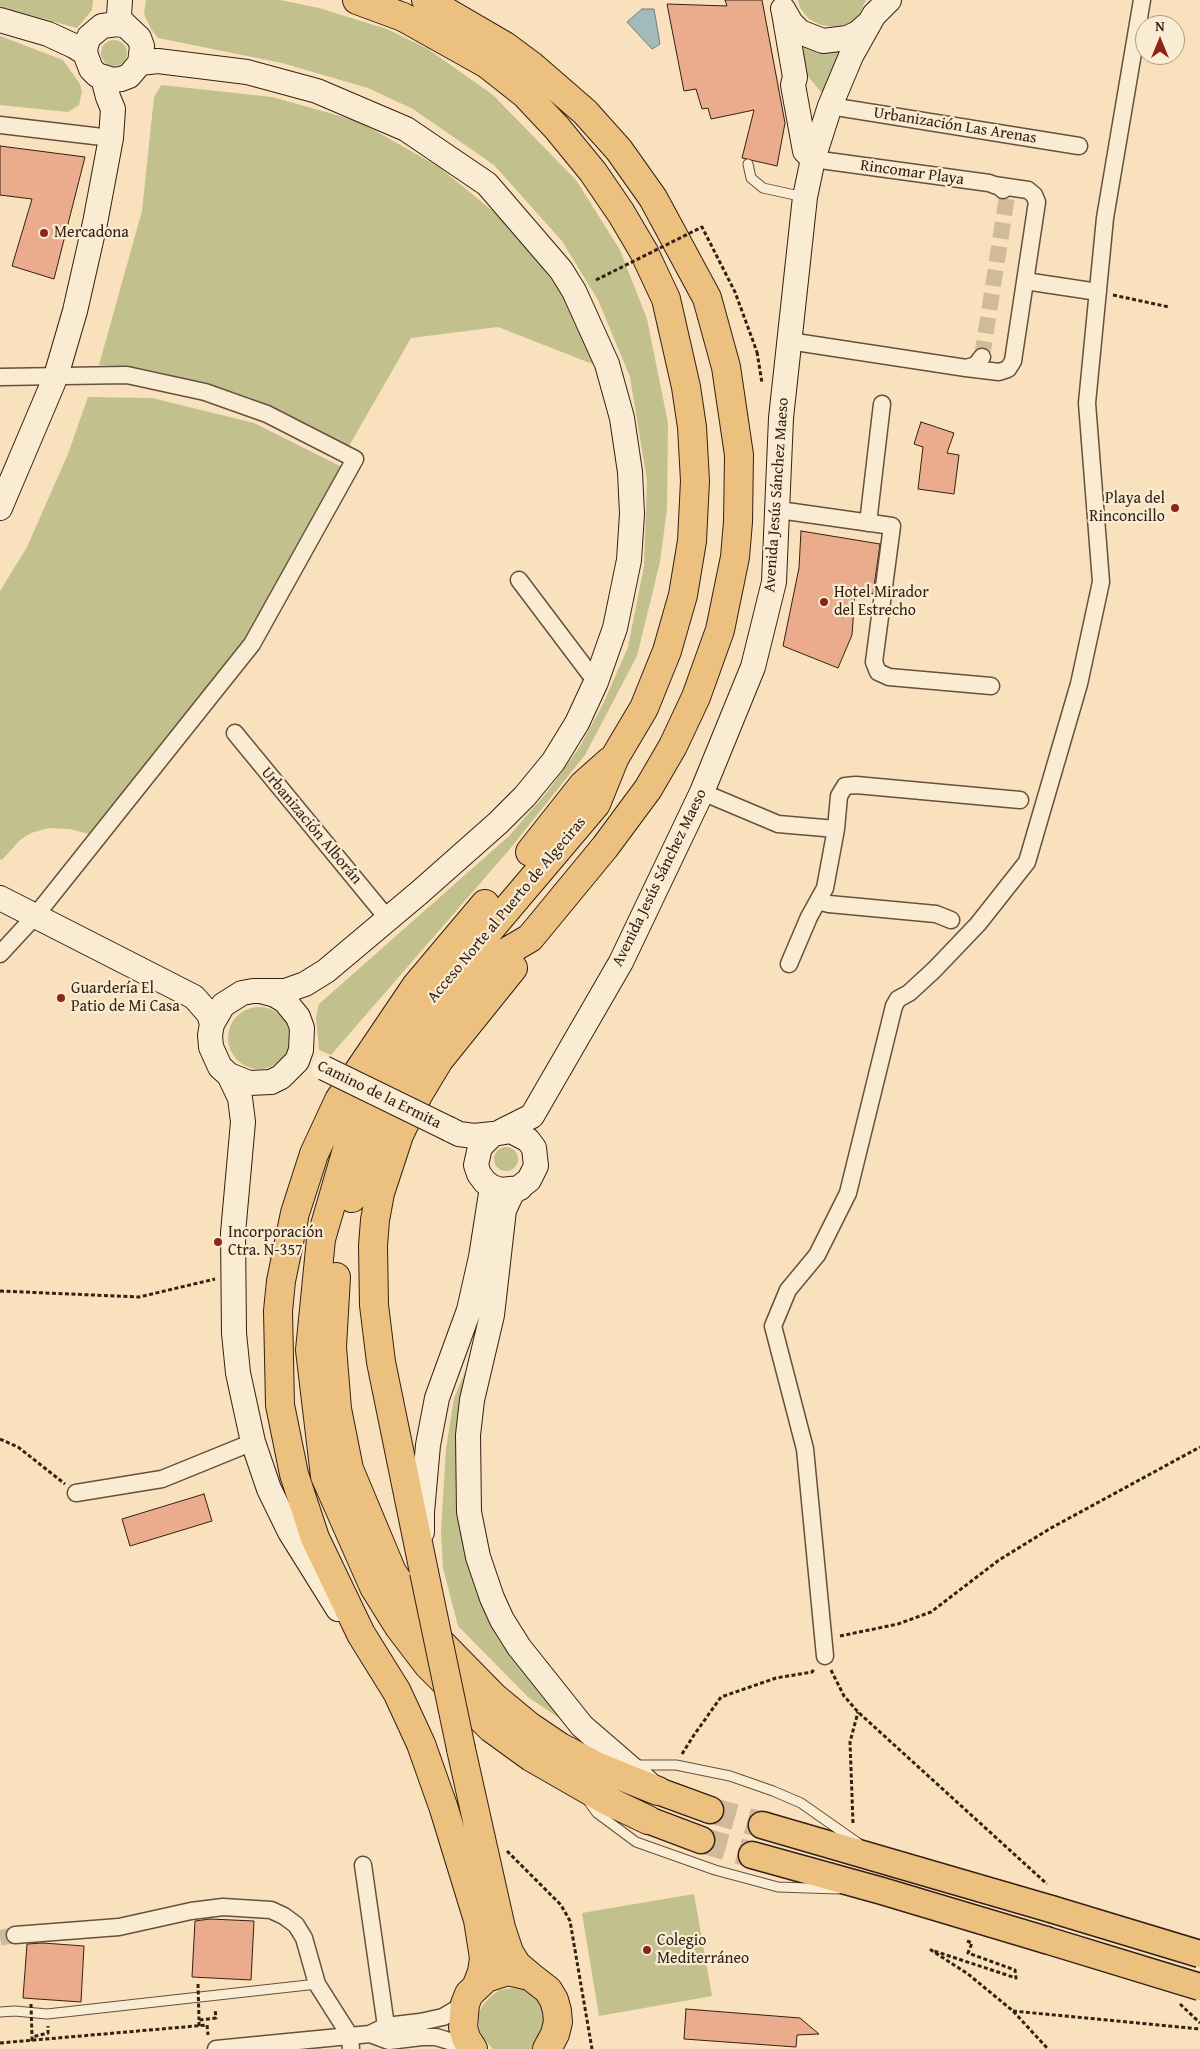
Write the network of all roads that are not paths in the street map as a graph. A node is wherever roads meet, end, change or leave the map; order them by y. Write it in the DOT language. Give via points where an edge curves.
graph roads {
  1 [pos="357,0"];
  2 [pos="426,0"];
  3 [pos="1142,0"];
  4 [pos="881,5"];
  5 [pos="782,6"];
  6 [pos="119,16"];
  7 [pos="0,20"];
  8 [pos="85,53"];
  9 [pos="134,69"];
  10 [pos="795,77"];
  11 [pos="103,78"];
  12 [pos="830,106"];
  13 [pos="113,109"];
  14 [pos="0,124"];
  15 [pos="110,138"];
  16 [pos="1079,146"];
  17 [pos="813,159"];
  18 [pos="748,164"];
  19 [pos="994,185"];
  20 [pos="1007,196"];
  21 [pos="805,197"];
  22 [pos="1025,281"];
  23 [pos="1098,292"];
  24 [pos="789,341"];
  25 [pos="982,358"];
  26 [pos="966,368"];
  27 [pos="56,376"];
  28 [pos="0,377"];
  29 [pos="882,404"];
  30 [pos="0,508"];
  31 [pos="778,510"];
  32 [pos="868,523"];
  33 [pos="519,580"];
  34 [pos="596,682"];
  35 [pos="991,686"];
  36 [pos="235,733"];
  37 [pos="615,757"];
  38 [pos="702,792"];
  39 [pos="1020,800"];
  40 [pos="836,829"];
  41 [pos="0,898"];
  42 [pos="818,901"];
  43 [pos="36,915"];
  44 [pos="388,919"];
  45 [pos="951,920"];
  46 [pos="530,938"];
  47 [pos="0,954"];
  48 [pos="789,964"];
  49 [pos="264,992"];
  50 [pos="194,997"];
  51 [pos="232,998"];
  52 [pos="212,1024"];
  53 [pos="299,1056"];
  54 [pos="228,1075"];
  55 [pos="532,1116"];
  56 [pos="454,1132"];
  57 [pos="498,1132"];
  58 [pos="534,1148"];
  59 [pos="476,1165"];
  60 [pos="492,1187"];
  61 [pos="520,1188"];
  62 [pos="253,1442"];
  63 [pos="76,1493"];
  64 [pos="424,1572"];
  65 [pos="361,1634"];
  66 [pos="824,1656"];
  67 [pos="627,1765"];
  68 [pos="596,1766"];
  69 [pos="573,1782"];
  70 [pos="653,1805"];
  71 [pos="710,1810"];
  72 [pos="762,1825"];
  73 [pos="701,1840"];
  74 [pos="752,1856"];
  75 [pos="880,1858"];
  76 [pos="363,1865"];
  77 [pos="870,1888"];
  78 [pos="15,1935"];
  79 [pos="1200,1954"];
  80 [pos="530,1976"];
  81 [pos="317,1984"];
  82 [pos="1200,1987"];
  83 [pos="471,1994"];
  84 [pos="0,2012"];
  85 [pos="386,2026"];
  86 [pos="370,2034"];
  87 [pos="351,2043"];
  88 [pos="212,2045"];
  89 [pos="473,2048"];
  90 [pos="547,2049"];
  1 -- 37 [label="highway, Acceso Norte al Puerto de Algeciras" via="403,16 448,41 487,64 525,94 558,128 593,172 644,252 666,299 679,350 692,427 695,481 692,541 683,595 667,651 644,708"];
  2 -- 46 [label="highway, Acceso Norte al Puerto de Algeciras" via="532,66 585,112 619,150 653,198 706,298 726,367 735,425 739,492 735,557 720,630 696,697 674,746 648,789"];
  3 -- 23 [label="street" via="1104,218"];
  4 -- 5 [label="street" via="867,25 847,38 822,41 800,32"];
  4 -- 12 [label="street, Avenida Jesús Sánchez Maeso" via="851,56"];
  5 -- 10 [label="street"];
  6 -- 8 [label="street" via="95,30"];
  6 -- 9 [label="street" via="139,38 142,54"];
  7 -- 8 [label="street" via="48,34"];
  8 -- 11 [label="street" via="91,69"];
  9 -- 11 [label="street" via="113,80"];
  9 -- 13 [label="street" via="120,102"];
  9 -- 34 [label="street" via="158,61 247,72 317,91 406,129 487,184 561,270 607,364 622,418 630,472 632,514 624,592"];
  10 -- 12 [label="street" via="802,81 813,97"];
  10 -- 17 [label="street" via="793,86 805,151"];
  11 -- 13 [label="street"];
  12 -- 16 [label="street, Urbanización Las Arenas"];
  12 -- 17 [label="street, Avenida Jesús Sánchez Maeso"];
  13 -- 15 [label="street"];
  14 -- 15 [label="street"];
  15 -- 27 [label="street" via="95,223"];
  17 -- 19 [label="street, Rincomar Playa"];
  17 -- 21 [label="street, Avenida Jesús Sánchez Maeso"];
  18 -- 21 [label="lane" via="752,178 763,188"];
  19 -- 20 [label="street"];
  19 -- 22 [label="street, Rincomar Playa" via="1028,190 1036,198"];
  21 -- 24 [label="street, Avenida Jesús Sánchez Maeso"];
  22 -- 23 [label="street"];
  22 -- 26 [label="street" via="1011,365 999,372"];
  23 -- 66 [label="street" via="1087,403 1101,582 1079,684 1028,862 972,931 894,1006 848,1193 817,1255 788,1290 773,1326 805,1449"];
  24 -- 26 [label="street"];
  24 -- 31 [label="street, Avenida Jesús Sánchez Maeso" via="781,418"];
  25 -- 26 [label="street" via="976,365"];
  27 -- 28 [label="street"];
  27 -- 30 [label="street"];
  27 -- 43 [label="street" via="127,375 205,392 266,414 355,459 252,644"];
  29 -- 32 [label="street"];
  31 -- 32 [label="street"];
  31 -- 38 [label="street, Avenida Jesús Sánchez Maeso" via="774,582 753,667"];
  32 -- 35 [label="street" via="892,526 874,662 878,672 884,676"];
  33 -- 34 [label="street"];
  34 -- 44 [label="street" via="577,723 553,762 525,796"];
  36 -- 44 [label="street, Urbanización Alborán"];
  37 -- 65 [label="highway" via="583,785 416,986 339,1100 314,1154 295,1213 278,1311 280,1405 294,1474 315,1538"];
  37 -- 69 [label="highway, Acceso Norte al Puerto de Algeciras" via="596,804 436,992 392,1055 355,1122 321,1239 310,1350 325,1476 374,1586 428,1665 491,1728 531,1758"];
  38 -- 40 [label="street" via="778,824"];
  38 -- 55 [label="street, Avenida Jesús Sánchez Maeso" via="621,962"];
  39 -- 40 [label="street" via="849,785 842,788 839,796"];
  40 -- 42 [label="street" via="828,874"];
  41 -- 43 [label="street"];
  42 -- 45 [label="street" via="936,914"];
  42 -- 48 [label="street"];
  43 -- 47 [label="street"];
  43 -- 50 [label="street"];
  44 -- 49 [label="street" via="326,971 305,984 285,991"];
  46 -- 64 [label="highway" via="518,963 439,1060 418,1095 399,1135 380,1193 375,1220 374,1305 381,1362"];
  46 -- 68 [label="highway, Acceso Norte al Puerto de Algeciras" via="500,955 455,1008 410,1069 377,1128 356,1181 340,1241 332,1347 337,1408 349,1469 392,1572 441,1643 494,1697 560,1747"];
  49 -- 51 [label="street" via="253,991"];
  49 -- 53 [label="street" via="285,1000 299,1018 303,1039"];
  50 -- 51 [label="street"];
  50 -- 52 [label="street" via="209,1014"];
  51 -- 52 [label="street" via="219,1010"];
  52 -- 54 [label="street" via="211,1047 220,1067"];
  53 -- 54 [label="street" via="290,1070 271,1082 249,1083"];
  53 -- 56 [label="street, Camino de la Ermita, bridge"];
  54 -- 62 [label="street" via="240,1098 243,1122 234,1233 234,1334 238,1373"];
  55 -- 57 [label="street"];
  55 -- 58 [label="street" via="535,1123"];
  56 -- 57 [label="street, Camino de la Ermita" via="474,1136"];
  56 -- 59 [label="street, Camino de la Ermita" via="471,1152"];
  57 -- 58 [label="street" via="520,1134"];
  57 -- 59 [label="street" via="480,1147"];
  58 -- 61 [label="street" via="536,1166 529,1180"];
  59 -- 60 [label="street" via="485,1182"];
  60 -- 61 [label="street" via="501,1190"];
  60 -- 64 [label="street" via="469,1310 438,1398 428,1445 422,1512"];
  61 -- 67 [label="street" via="512,1194 504,1210 492,1315 472,1400 468,1435 468,1512 478,1557 502,1620 519,1647 582,1726"];
  62 -- 63 [label="street" via="162,1479"];
  62 -- 65 [label="street" via="268,1489 290,1532 346,1622"];
  64 -- 80 [label="highway, bridge" via="501,1928 517,1966"];
  65 -- 83 [label="highway" via="398,1692 421,1744 478,1920 484,1958 482,1972"];
  67 -- 68 [label="lane"];
  67 -- 70 [label="street"];
  67 -- 75 [label="lane" via="676,1765 730,1776 773,1790 801,1803"];
  68 -- 70 [label="highway, Acceso Norte al Puerto de Algeciras"];
  69 -- 70 [label="highway, Acceso Norte al Puerto de Algeciras" via="606,1800"];
  69 -- 77 [label="lane" via="598,1813 636,1842 715,1870 778,1887"];
  70 -- 71 [label="main road"];
  70 -- 73 [label="main road"];
  72 -- 75 [label="main road"];
  74 -- 77 [label="main road"];
  75 -- 79 [label="main road, bridge"];
  76 -- 85 [label="street"];
  77 -- 82 [label="main road, bridge"];
  78 -- 81 [label="street" via="119,1926 223,1907 271,1910 296,1925 304,1938"];
  80 -- 83 [label="highway" via="508,1971 496,1973 486,1978"];
  80 -- 90 [label="highway" via="548,1990 557,2011 556,2034"];
  81 -- 84 [label="lane" via="47,2014"];
  81 -- 87 [label="street"];
  83 -- 85 [label="street" via="443,2017"];
  83 -- 89 [label="highway" via="463,2027"];
  85 -- 86 [label="street"];
  86 -- 87 [label="street"];
  86 -- 89 [label="street" via="389,2040 436,2037"];
  87 -- 88 [label="street"];
}
